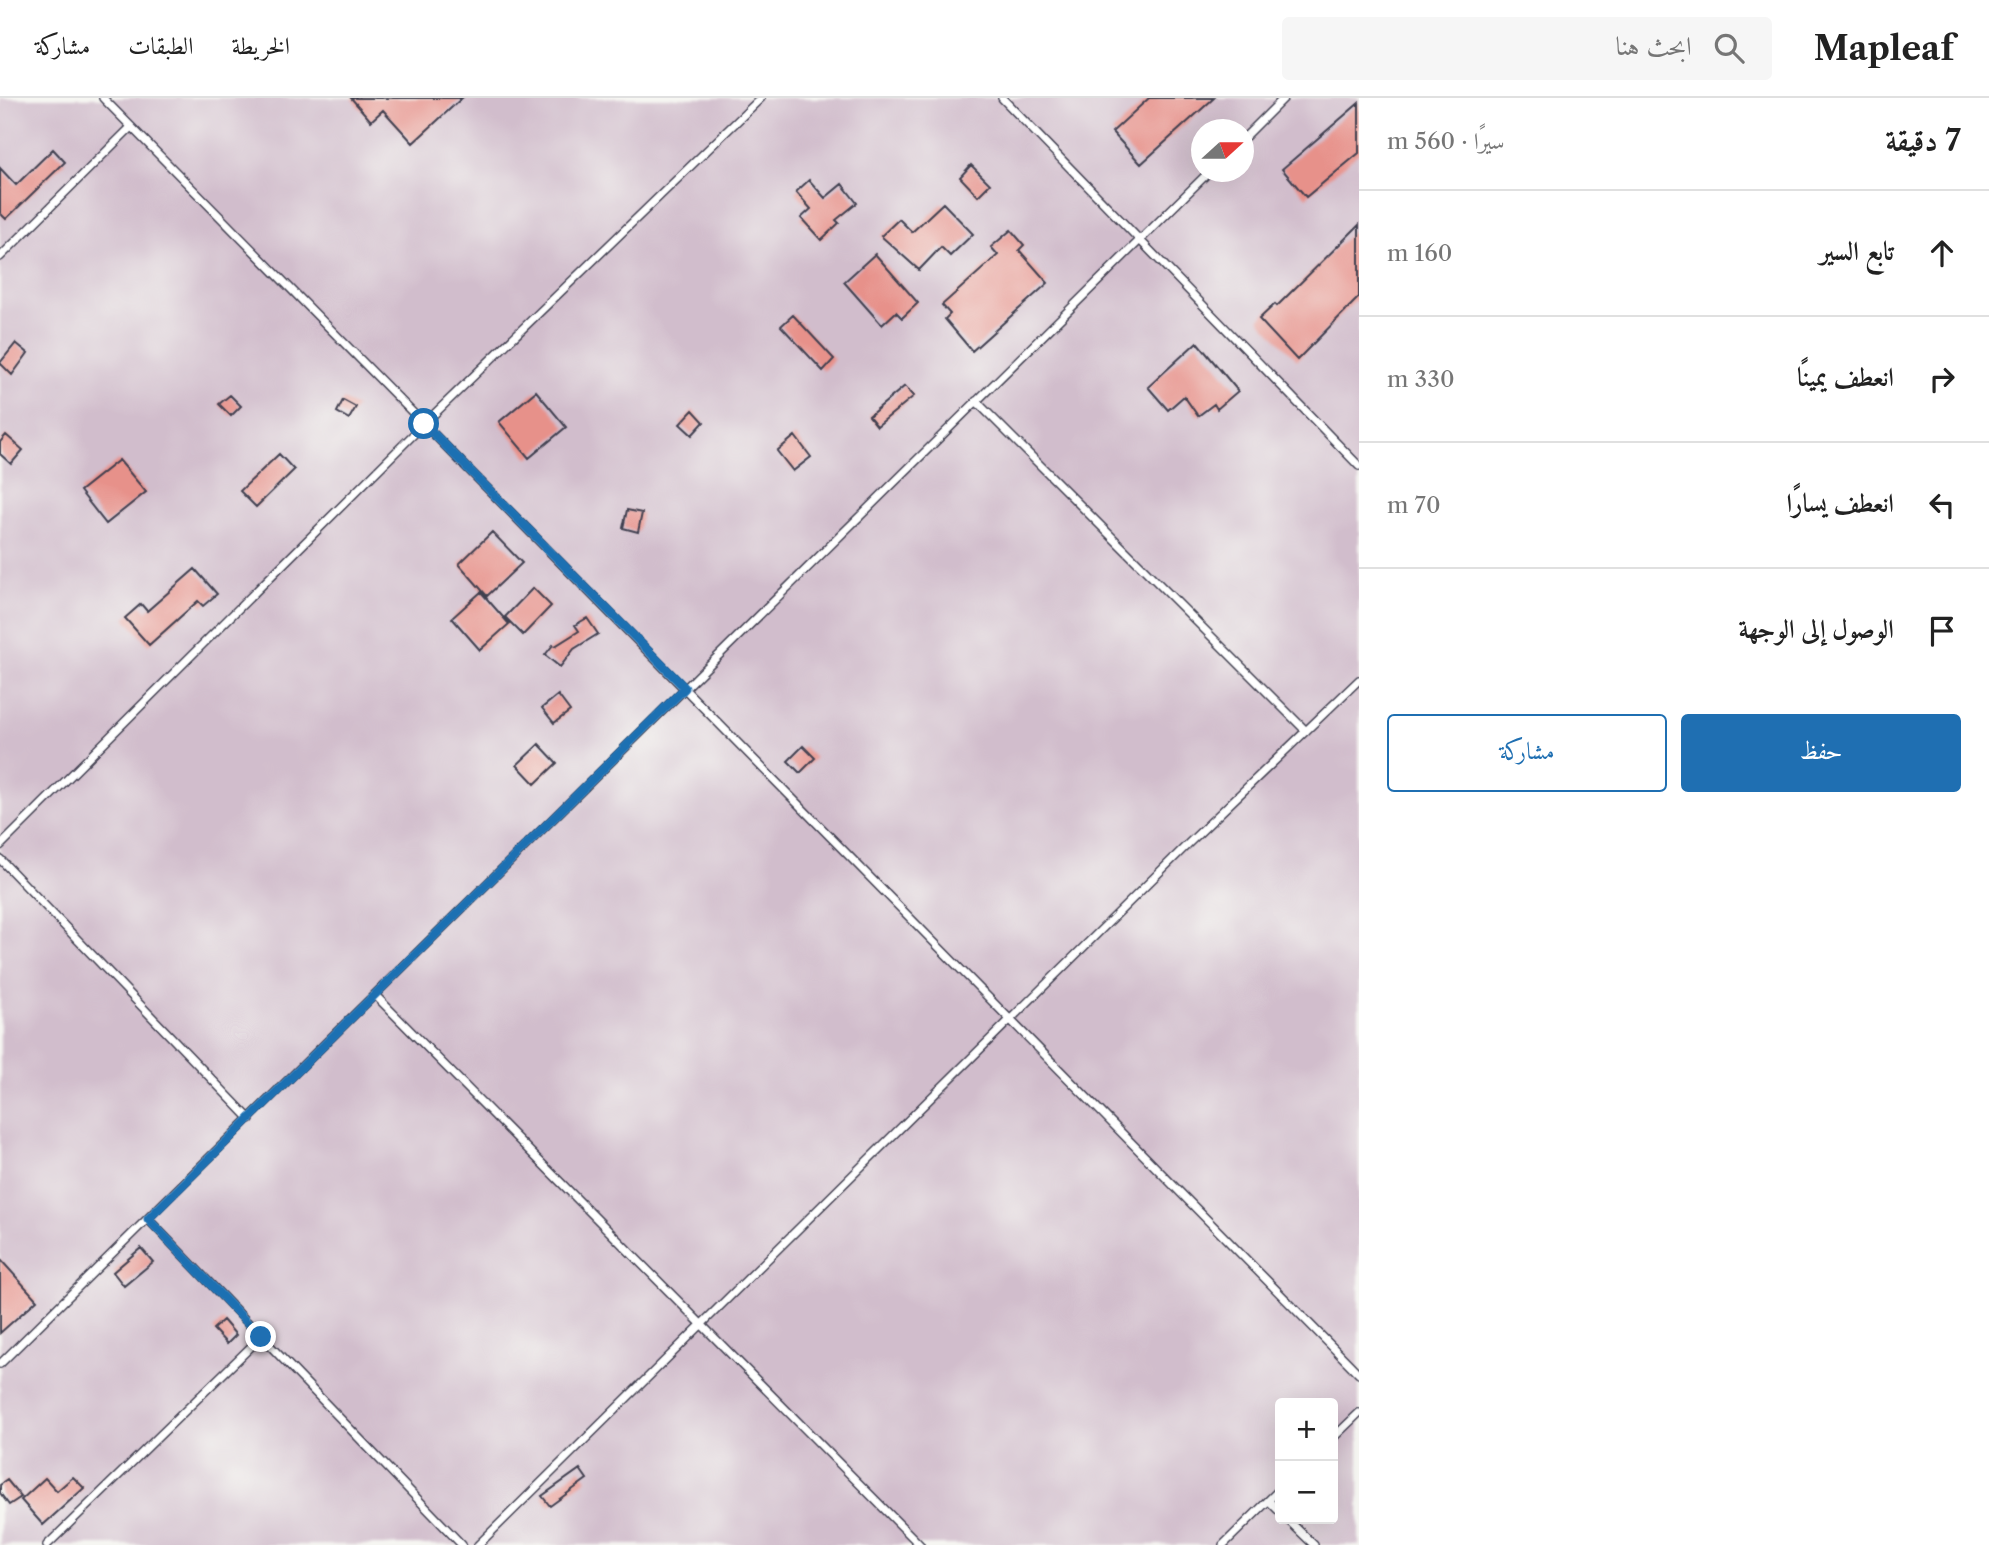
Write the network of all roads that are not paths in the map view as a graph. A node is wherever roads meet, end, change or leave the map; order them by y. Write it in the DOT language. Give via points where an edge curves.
graph roads {
  1 [pos="103,98"];
  2 [pos="761,98"];
  3 [pos="1002,98"];
  4 [pos="1284,98"];
  5 [pos="131,127"];
  6 [pos="1254,128"];
  7 [pos="1199,182"];
  8 [pos="1139,240"];
  9 [pos="0,257"];
  10 [pos="976,401"];
  11 [pos="424,424"];
  12 [pos="1359,467"];
  13 [pos="1359,681"];
  14 [pos="685,688"];
  15 [pos="1306,731"];
  16 [pos="0,846"];
  17 [pos="0,859"];
  18 [pos="375,995"];
  19 [pos="1009,1021"];
  20 [pos="250,1119"];
  21 [pos="148,1219"];
  22 [pos="702,1324"];
  23 [pos="261,1337"];
  24 [pos="0,1364"];
  25 [pos="1359,1374"];
  26 [pos="1359,1412"];
  27 [pos="1338,1433"];
  28 [pos="1275,1494"];
  29 [pos="1269,1501"];
  30 [pos="1275,1507"];
  31 [pos="1292,1524"];
  32 [pos="47,1545"];
  33 [pos="463,1545"];
  34 [pos="478,1545"];
  35 [pos="920,1545"];
  36 [pos="1223,1545"];
  37 [pos="1314,1545"];
  1 -- 5 [label="lane"];
  2 -- 11 [label="lane"];
  3 -- 8 [label="lane"];
  4 -- 6 [label="lane"];
  5 -- 9 [label="lane"];
  5 -- 11 [label="lane"];
  7 -- 8 [label="lane"];
  8 -- 10 [label="lane"];
  8 -- 12 [label="lane"];
  10 -- 14 [label="lane"];
  10 -- 15 [label="lane"];
  11 -- 14 [label="lane"];
  11 -- 16 [label="lane"];
  13 -- 15 [label="lane"];
  14 -- 18 [label="lane"];
  14 -- 19 [label="lane"];
  15 -- 19 [label="lane"];
  17 -- 20 [label="lane"];
  18 -- 20 [label="lane"];
  18 -- 22 [label="lane"];
  19 -- 22 [label="lane"];
  19 -- 25 [label="lane"];
  20 -- 21 [label="lane"];
  21 -- 23 [label="lane"];
  21 -- 24 [label="lane"];
  22 -- 34 [label="lane"];
  22 -- 35 [label="lane"];
  23 -- 32 [label="lane"];
  23 -- 33 [label="lane"];
  26 -- 27 [label="lane"];
  28 -- 29 [label="lane"];
  29 -- 30 [label="lane"];
  29 -- 36 [label="lane"];
  31 -- 37 [label="lane"];
}
